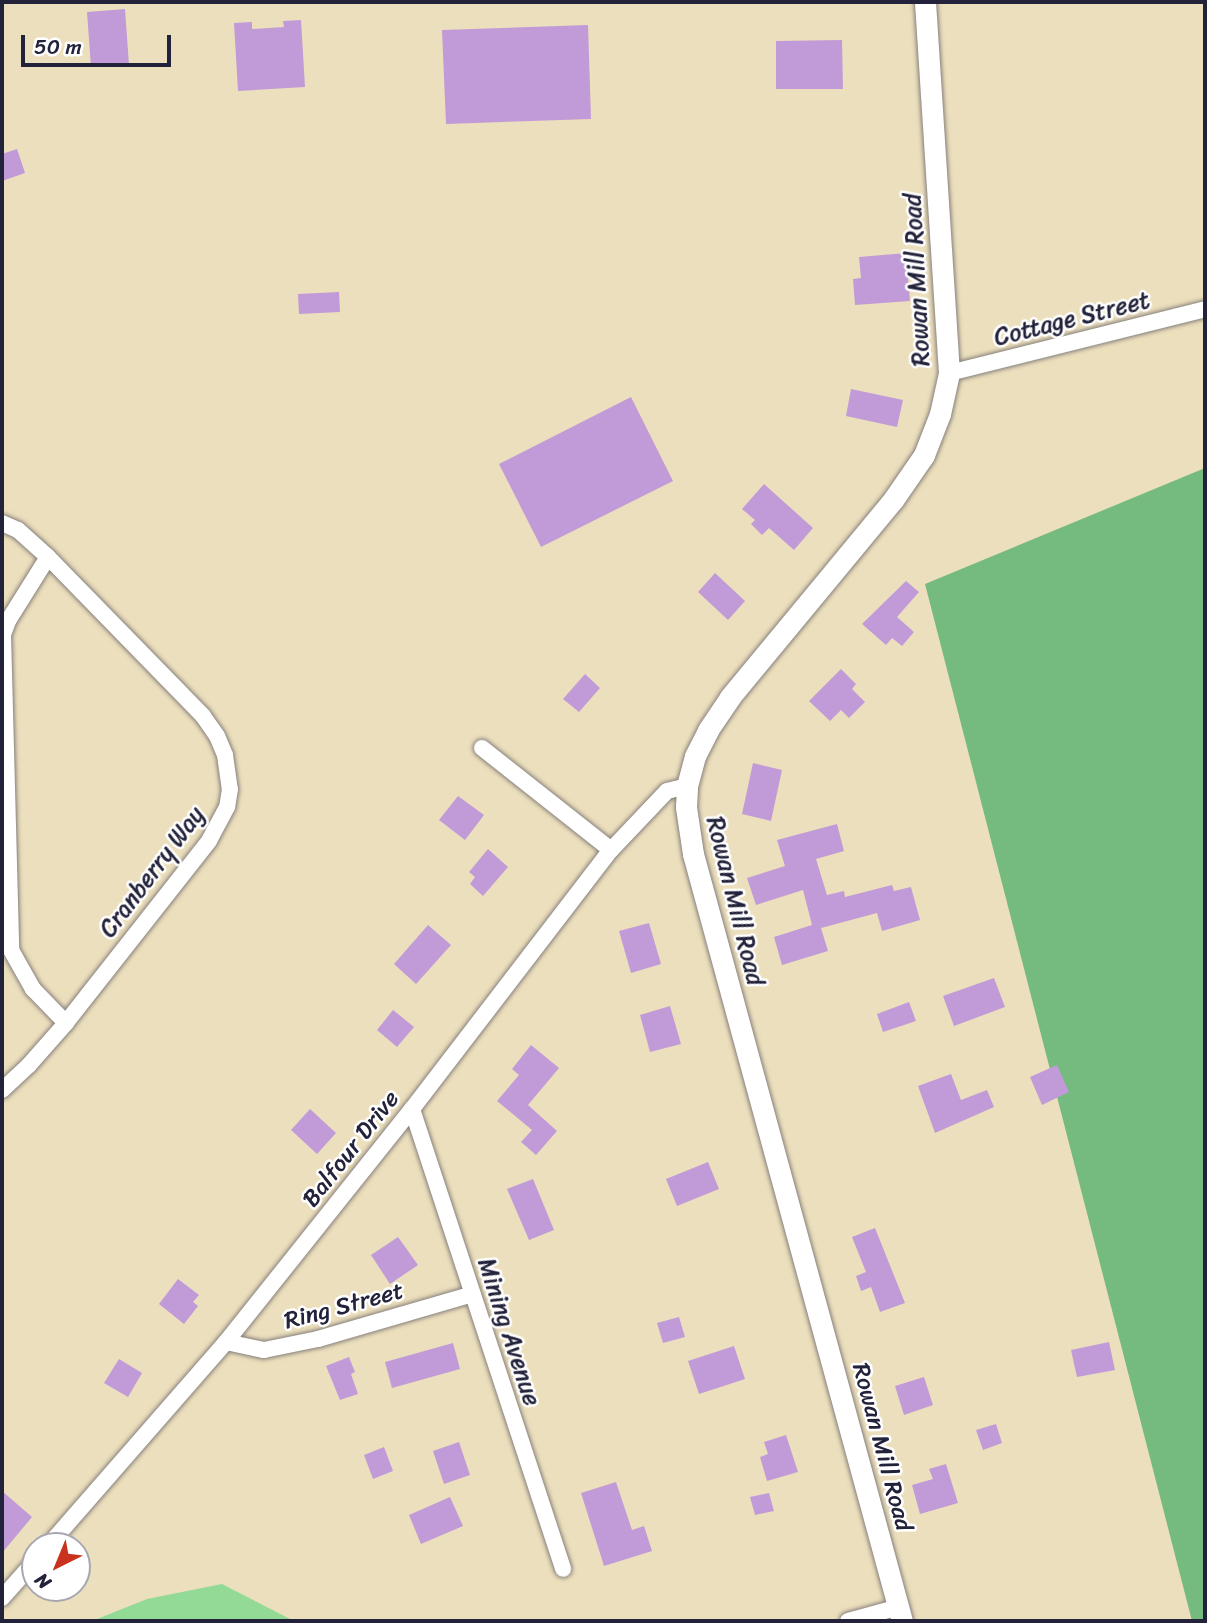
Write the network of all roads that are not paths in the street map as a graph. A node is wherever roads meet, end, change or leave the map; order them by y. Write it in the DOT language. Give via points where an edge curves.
graph roads {
  1 [pos="925,2"];
  2 [pos="1205,309"];
  3 [pos="949,373"];
  4 [pos="2,523"];
  5 [pos="48,557"];
  6 [pos="482,748"];
  7 [pos="687,786"];
  8 [pos="611,849"];
  9 [pos="66,1023"];
  10 [pos="2,1090"];
  11 [pos="412,1108"];
  12 [pos="473,1294"];
  13 [pos="226,1342"];
  14 [pos="60,1532"];
  15 [pos="563,1569"];
  16 [pos="21,1577"];
  17 [pos="2,1598"];
  18 [pos="901,1614"];
  19 [pos="848,1621"];
  1 -- 3 [label="street, Rowan Mill Road"];
  2 -- 3 [label="street, Cottage Street"];
  3 -- 7 [label="street, Rowan Mill Road" via="924,456 730,697 695,756"];
  4 -- 5 [label="street, Cranberry Way" via="18,530"];
  5 -- 9 [label="street" via="3,635 11,950 33,989"];
  5 -- 9 [label="street, Cranberry Way" via="203,716 218,736 230,771 227,807 209,841"];
  6 -- 8 [label="street"];
  7 -- 8 [label="street, Balfour Drive" via="667,791"];
  7 -- 18 [label="street, Rowan Mill Road" via="687,827"];
  8 -- 11 [label="street, Balfour Drive"];
  9 -- 10 [label="street, Cranberry Way"];
  11 -- 12 [label="street, Mining Avenue"];
  11 -- 13 [label="street, Balfour Drive"];
  12 -- 13 [label="street, Ring Street" via="264,1350"];
  12 -- 15 [label="street, Mining Avenue"];
  13 -- 14 [label="street, Balfour Drive"];
  16 -- 17 [label="street"];
  18 -- 19 [label="street"];
}
